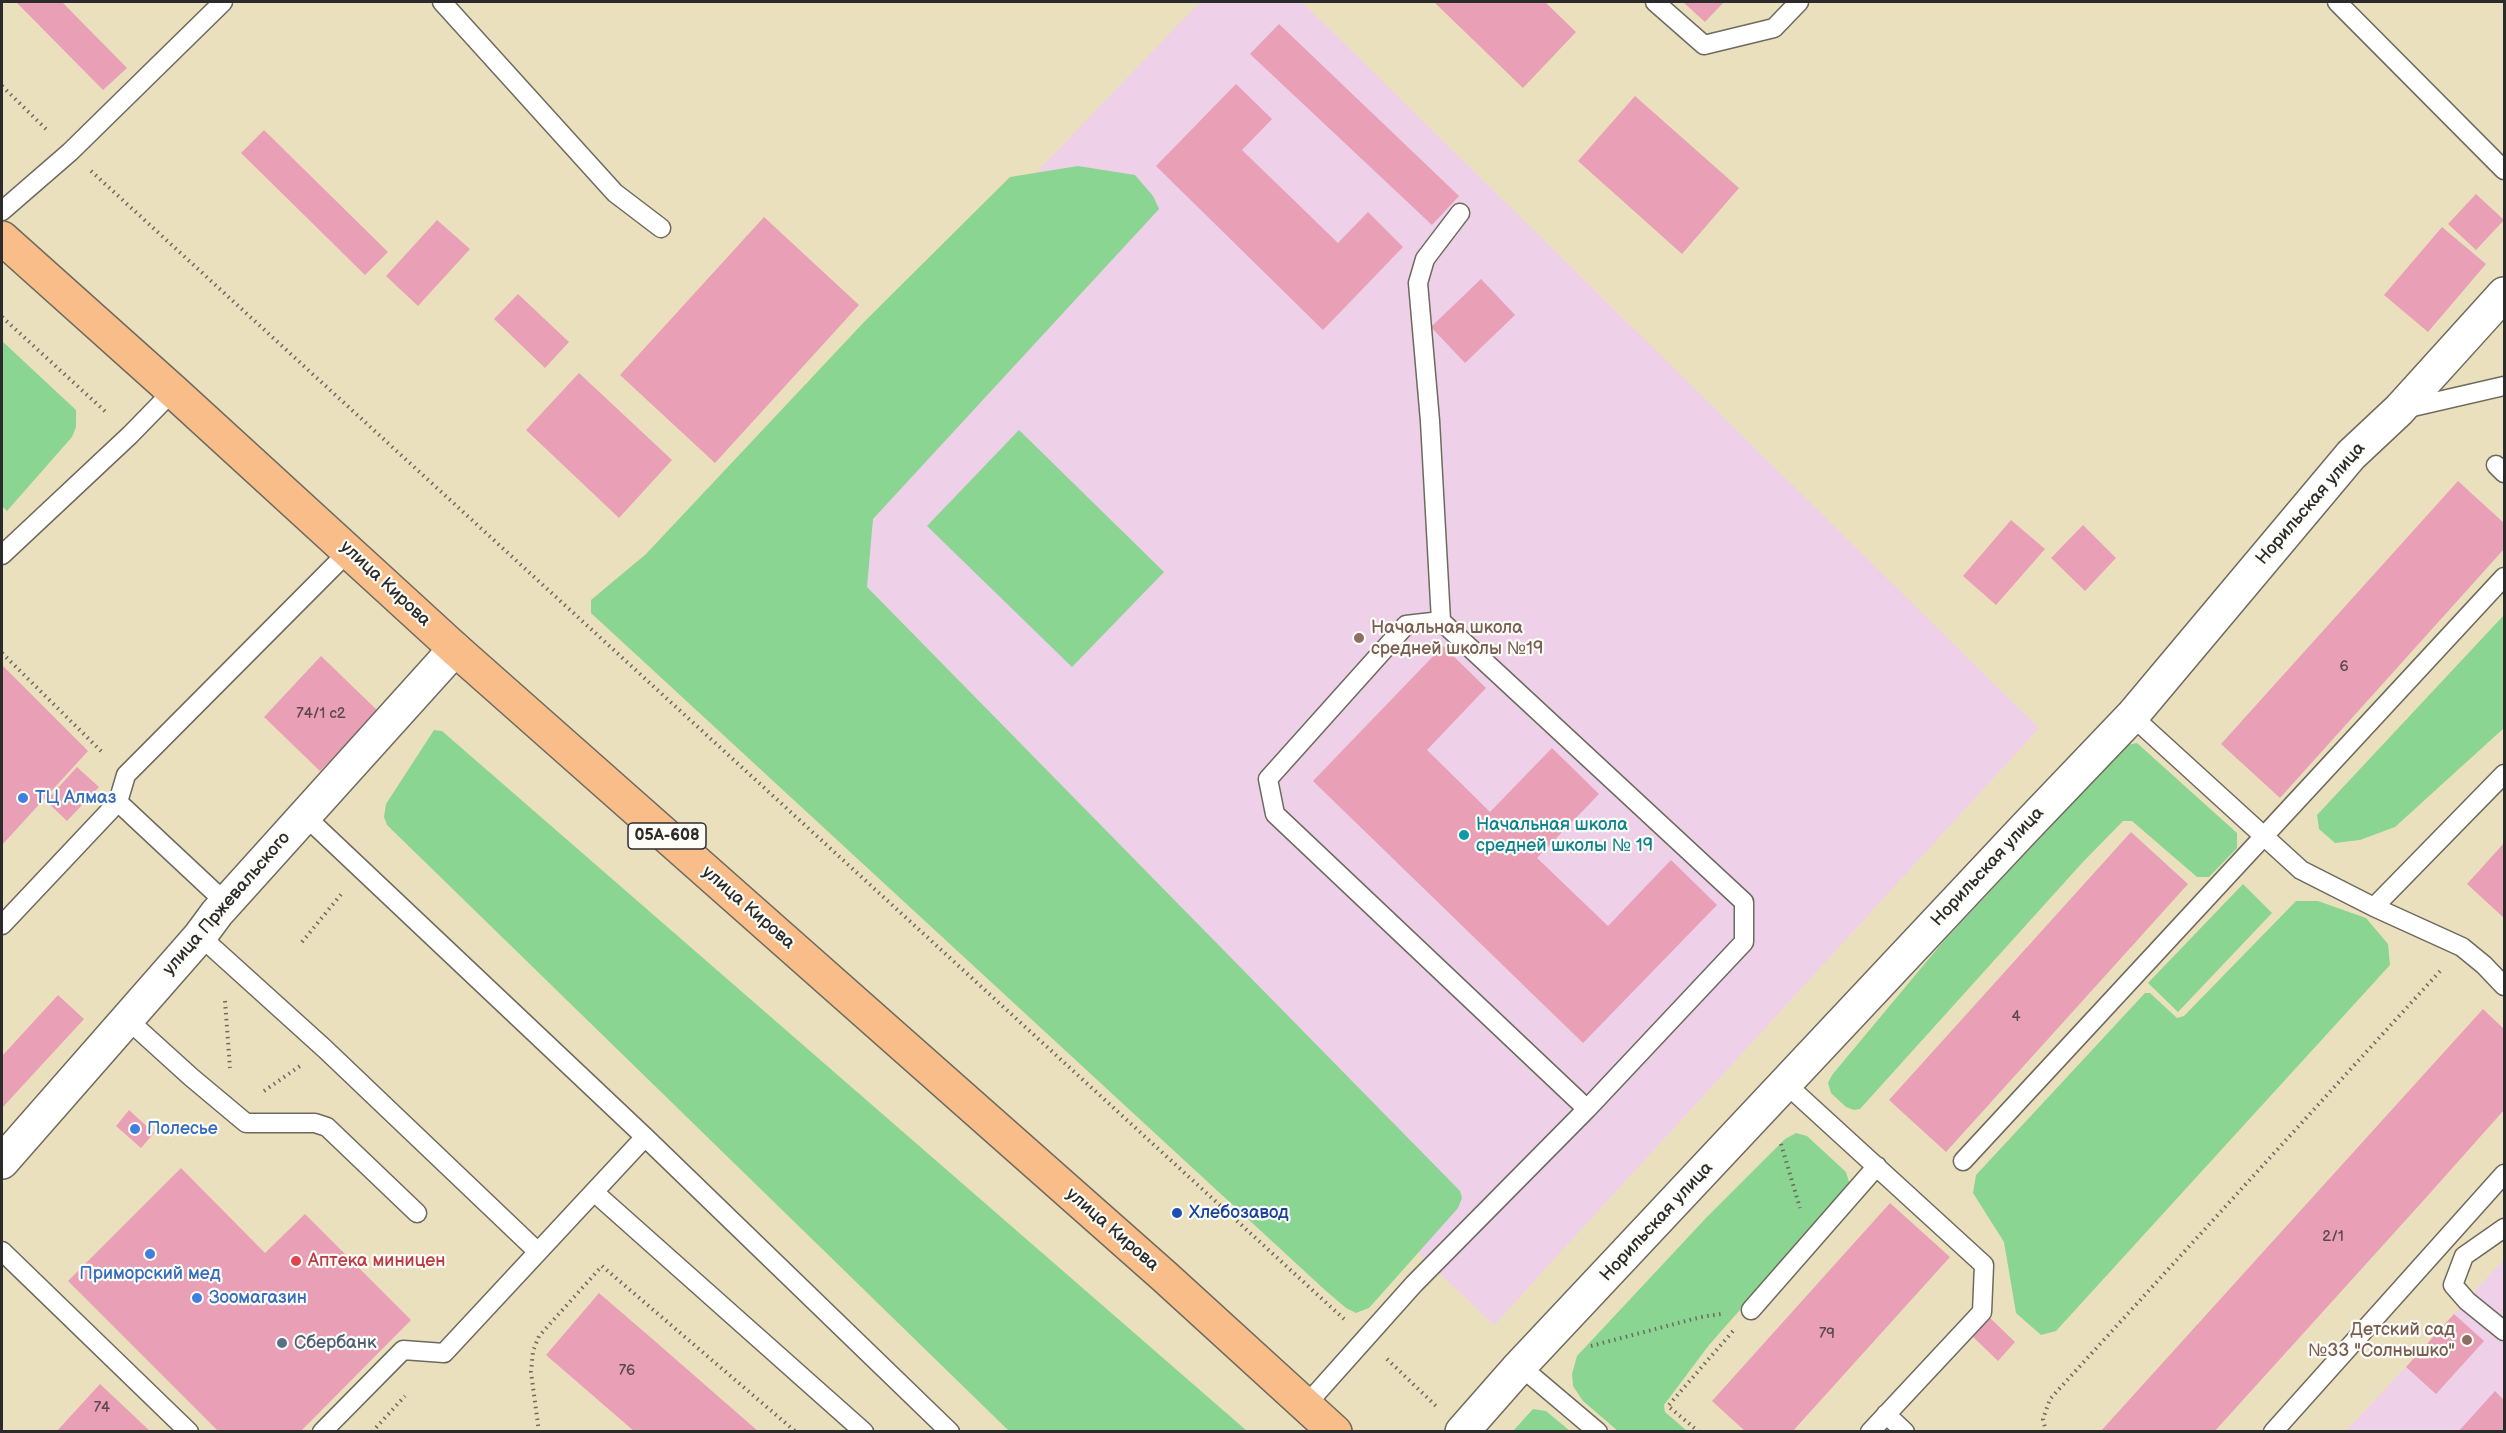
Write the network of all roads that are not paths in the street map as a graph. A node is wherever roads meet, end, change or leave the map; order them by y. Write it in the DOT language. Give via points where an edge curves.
graph roads {
  1 [pos="223,2"];
  2 [pos="442,2"];
  3 [pos="1655,2"];
  4 [pos="1799,2"];
  5 [pos="2337,2"];
  6 [pos="2505,170"];
  7 [pos="2,211"];
  8 [pos="1460,213"];
  9 [pos="661,228"];
  10 [pos="2,238"];
  11 [pos="2505,294"];
  12 [pos="2505,386"];
  13 [pos="173,391"];
  14 [pos="2399,410"];
  15 [pos="349,550"];
  16 [pos="2,555"];
  17 [pos="2505,577"];
  18 [pos="1441,621"];
  19 [pos="455,649"];
  20 [pos="2132,717"];
  21 [pos="2505,774"];
  22 [pos="118,802"];
  23 [pos="305,816"];
  24 [pos="2265,836"];
  25 [pos="226,903"];
  26 [pos="2374,908"];
  27 [pos="2,925"];
  28 [pos="210,946"];
  29 [pos="2505,986"];
  30 [pos="128,1019"];
  31 [pos="1777,1093"];
  32 [pos="1587,1109"];
  33 [pos="645,1137"];
  34 [pos="1963,1161"];
  35 [pos="2,1162"];
  36 [pos="1877,1166"];
  37 [pos="2505,1174"];
  38 [pos="594,1192"];
  39 [pos="417,1213"];
  40 [pos="2505,1228"];
  41 [pos="2,1251"];
  42 [pos="538,1252"];
  43 [pos="1751,1310"];
  44 [pos="2505,1331"];
  45 [pos="1520,1366"];
  46 [pos="1306,1405"];
  47 [pos="1886,1414"];
  48 [pos="189,1431"];
  49 [pos="322,1431"];
  50 [pos="864,1431"];
  51 [pos="950,1431"];
  52 [pos="1335,1431"];
  53 [pos="1462,1431"];
  54 [pos="1598,1431"];
  55 [pos="1870,1431"];
  56 [pos="1905,1431"];
  57 [pos="2273,1431"];
  1 -- 7 [label="lane" via="70,152"];
  2 -- 9 [label="lane" via="615,193"];
  3 -- 4 [label="lane" via="1704,45 1774,28"];
  5 -- 6 [label="lane"];
  8 -- 18 [label="lane" via="1425,259 1418,283"];
  10 -- 13 [label="main road, улица Кирова / 05А-608"];
  11 -- 14 [label="street, Норильская улица"];
  12 -- 14 [label="lane"];
  13 -- 15 [label="main road, улица Кирова / 05А-608"];
  13 -- 16 [label="lane"];
  14 -- 20 [label="street, Норильская улица" via="2351,455"];
  15 -- 19 [label="main road, улица Кирова / 05А-608"];
  15 -- 22 [label="lane" via="126,776"];
  17 -- 24 [label="lane"];
  18 -- 32 [label="lane" via="1744,902 1744,942"];
  18 -- 32 [label="lane" via="1406,625 1268,779 1275,814"];
  19 -- 23 [label="street, улица Пржевальского"];
  19 -- 46 [label="main road, улица Кирова / 05А-608"];
  20 -- 24 [label="lane"];
  20 -- 31 [label="street, Норильская улица"];
  21 -- 26 [label="lane"];
  22 -- 25 [label="lane"];
  22 -- 27 [label="lane"];
  23 -- 25 [label="street, улица Пржевальского"];
  23 -- 33 [label="lane"];
  24 -- 26 [label="lane" via="2301,870"];
  24 -- 34 [label="lane"];
  25 -- 28 [label="street, улица Пржевальского"];
  26 -- 29 [label="lane" via="2462,947"];
  28 -- 30 [label="street, улица Пржевальского"];
  28 -- 42 [label="lane" via="325,1049"];
  30 -- 35 [label="street, улица Пржевальского"];
  30 -- 39 [label="lane" via="246,1123 315,1123 327,1127"];
  31 -- 36 [label="lane"];
  31 -- 45 [label="street, Норильская улица"];
  32 -- 46 [label="lane" via="1414,1284"];
  33 -- 38 [label="lane"];
  33 -- 51 [label="lane"];
  36 -- 43 [label="lane"];
  36 -- 47 [label="lane" via="1984,1265 1982,1312"];
  37 -- 57 [label="lane"];
  38 -- 42 [label="lane"];
  38 -- 50 [label="lane"];
  40 -- 44 [label="lane" via="2464,1256 2453,1285"];
  41 -- 48 [label="lane"];
  42 -- 49 [label="lane" via="444,1353 403,1350"];
  45 -- 53 [label="street, Норильская улица"];
  45 -- 54 [label="lane"];
  46 -- 52 [label="main road, улица Кирова / 05А-608"];
  47 -- 55 [label="lane"];
  47 -- 56 [label="lane"];
}
